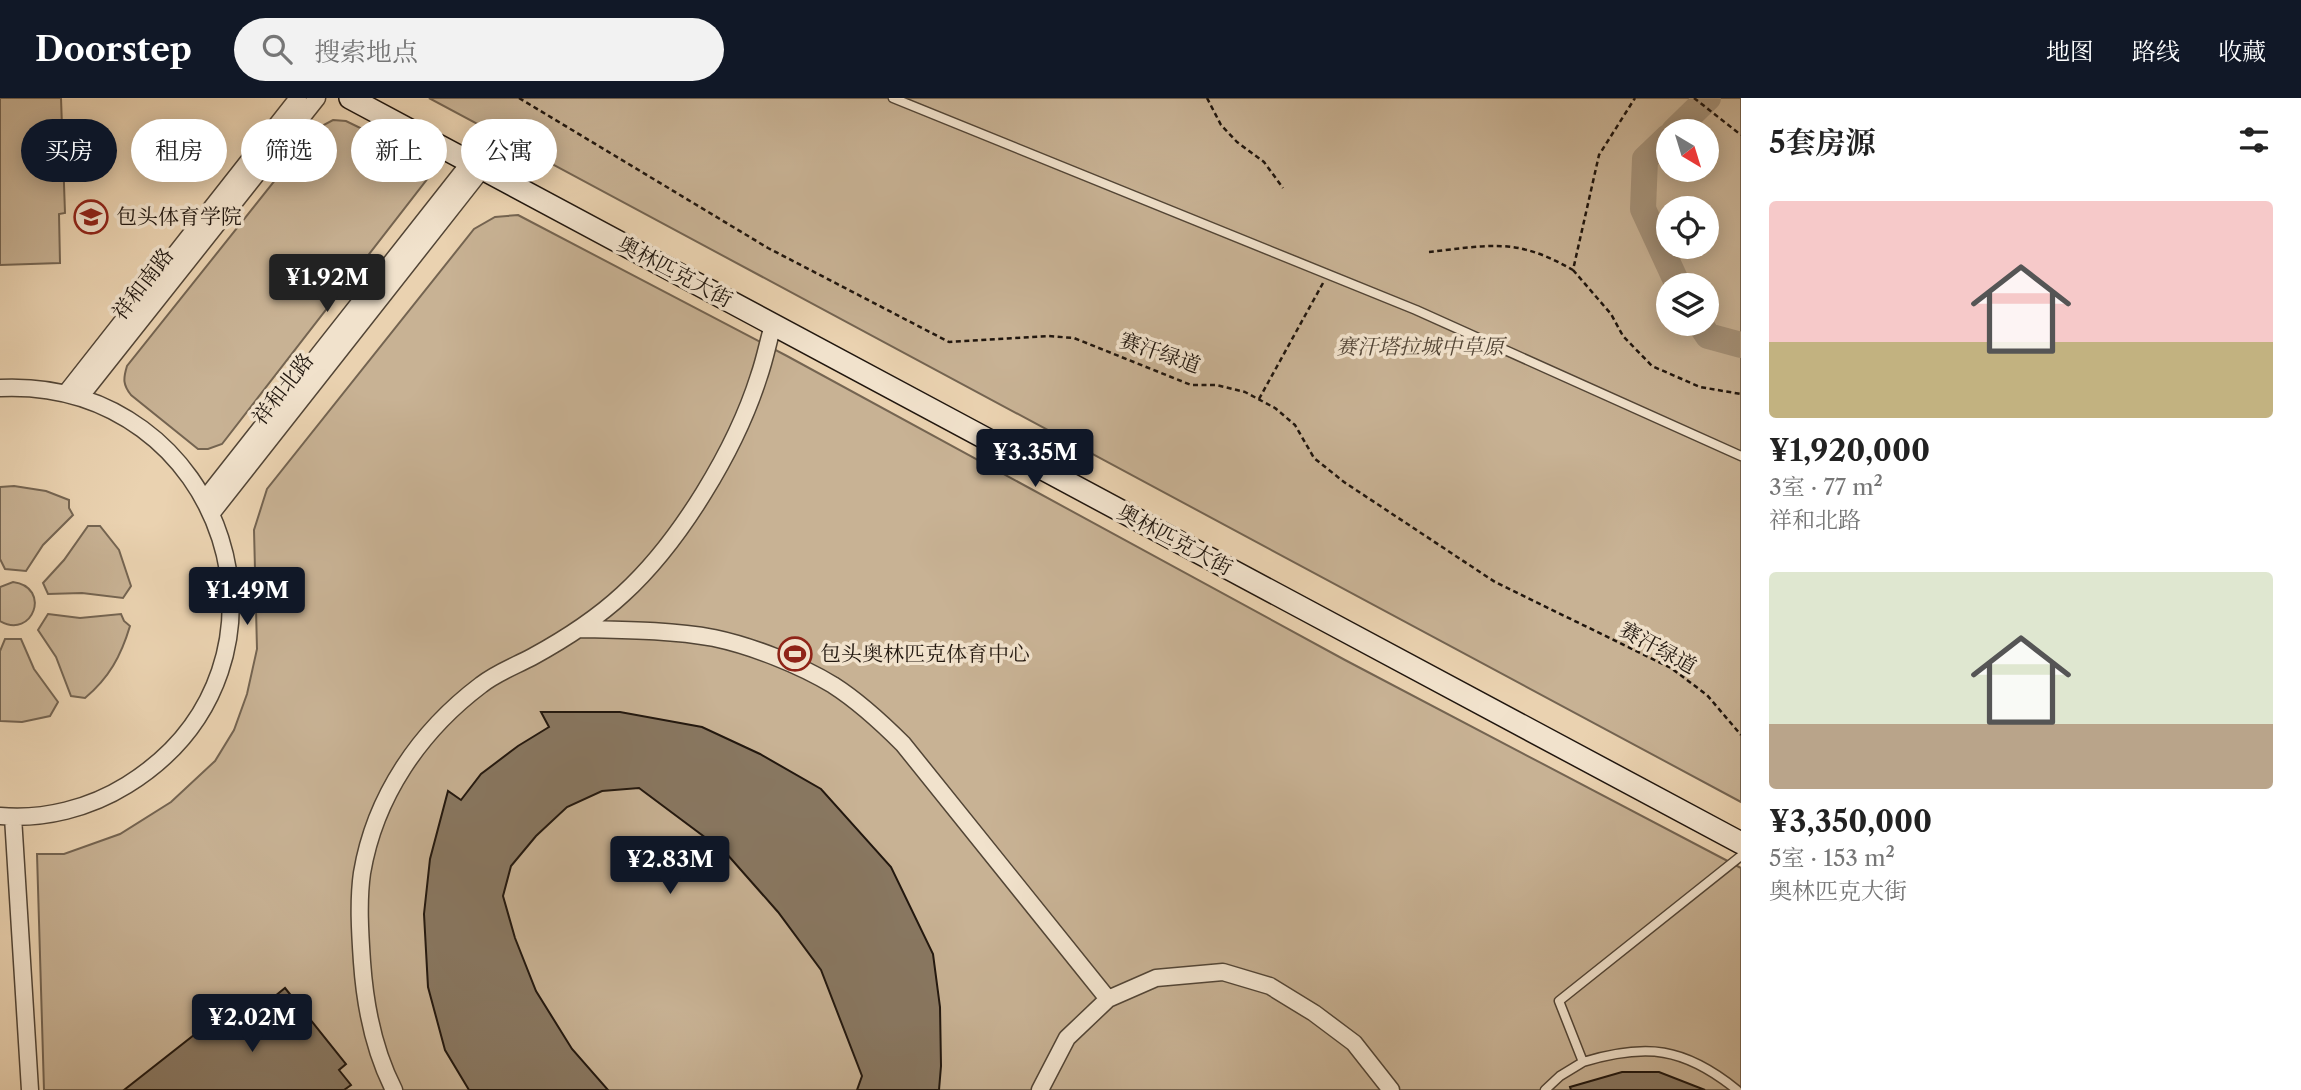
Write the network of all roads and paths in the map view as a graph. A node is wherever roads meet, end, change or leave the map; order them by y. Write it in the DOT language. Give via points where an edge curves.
graph roads {
  1 [pos="298,98"];
  2 [pos="317,98"];
  3 [pos="350,98"];
  4 [pos="381,98"];
  5 [pos="519,98"];
  6 [pos="893,98"];
  7 [pos="1207,98"];
  8 [pos="1635,98"];
  9 [pos="1694,98"];
  10 [pos="1741,135"];
  11 [pos="461,148"];
  12 [pos="461,151"];
  13 [pos="464,182"];
  14 [pos="520,182"];
  15 [pos="522,182"];
  16 [pos="1283,188"];
  17 [pos="1429,252"];
  18 [pos="1573,270"];
  19 [pos="1328,274"];
  20 [pos="773,325"];
  21 [pos="0,388"];
  22 [pos="1741,394"];
  23 [pos="73,395"];
  24 [pos="1259,400"];
  25 [pos="1741,456"];
  26 [pos="208,507"];
  27 [pos="580,629"];
  28 [pos="1741,735"];
  29 [pos="7,817"];
  30 [pos="1741,828"];
  31 [pos="1741,843"];
  32 [pos="1741,856"];
  33 [pos="1108,999"];
  34 [pos="1583,1062"];
  35 [pos="30,1090"];
  36 [pos="394,1090"];
  37 [pos="1040,1090"];
  38 [pos="1391,1090"];
  39 [pos="1545,1090"];
  40 [pos="1737,1090"];
  1 -- 23 [label="street, 祥和南路"];
  2 -- 23 [label="street, 祥和南路"];
  3 -- 12 [label="main road, 奥林匹克大街"];
  4 -- 11 [label="main road, 奥林匹克大街"];
  5 -- 24 [label="path, 赛汗绿道" via="768,248 949,342 1048,335 1074,338 1191,385 1216,385"];
  6 -- 19 [label="lane"];
  7 -- 16 [label="path" via="1221,125 1264,162"];
  8 -- 18 [label="path" via="1599,155"];
  9 -- 10 [label="path"];
  13 -- 26 [label="street, 祥和北路"];
  14 -- 20 [label="main road, 奥林匹克大街"];
  15 -- 30 [label="main road, 奥林匹克大街"];
  17 -- 18 [label="path" via="1520,248"];
  18 -- 22 [label="path" via="1652,366 1700,387"];
  19 -- 24 [label="path"];
  19 -- 25 [label="lane"];
  20 -- 27 [label="street" via="759,377 713,476 670,543 625,593"];
  20 -- 31 [label="main road, 奥林匹克大街"];
  21 -- 23 [label="street"];
  23 -- 26 [label="street" via="109,408 146,431 178,462"];
  24 -- 28 [label="path, 赛汗绿道" via="1295,425 1314,458 1344,482 1495,582 1671,668 1707,695"];
  26 -- 29 [label="street" via="226,560 230,604 225,649 200,713 155,765 118,791 75,808"];
  27 -- 33 [label="street" via="715,638 777,657 833,685 903,744"];
  27 -- 36 [label="street" via="482,683 434,725 403,766 378,815 362,873 360,934 363,983 374,1037"];
  29 -- 35 [label="street"];
  32 -- 34 [label="lane" via="1559,1002"];
  33 -- 37 [label="street" via="1066,1038"];
  33 -- 38 [label="street" via="1156,978 1223,972 1270,986 1354,1043"];
  34 -- 39 [label="lane"];
  34 -- 40 [label="lane" via="1635,1050 1662,1052 1686,1057"];
}
